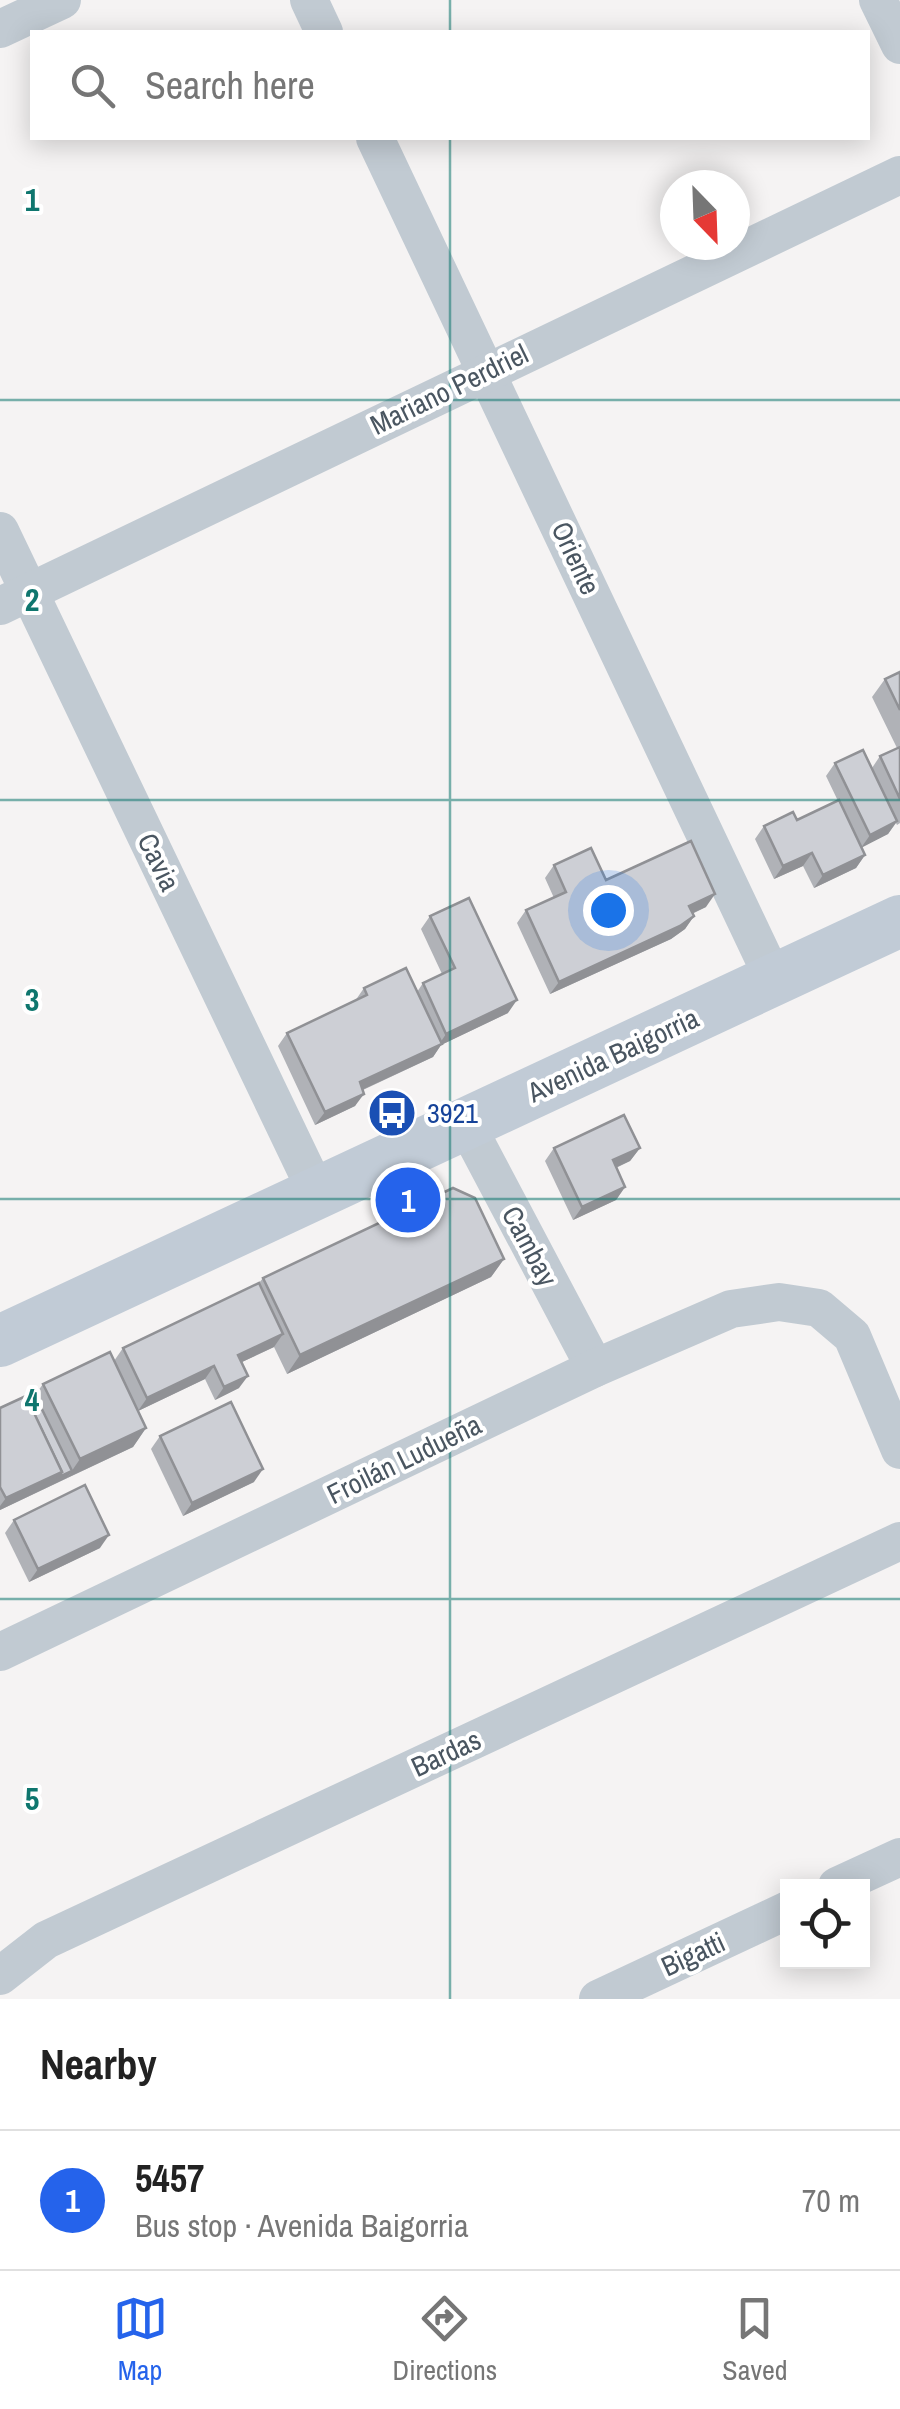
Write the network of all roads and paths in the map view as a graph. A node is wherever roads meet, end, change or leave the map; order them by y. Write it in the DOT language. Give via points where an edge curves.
graph roads {
  1 [pos="62,0"];
  2 [pos="309,0"];
  3 [pos="878,0"];
  4 [pos="0,29"];
  5 [pos="323,30"];
  6 [pos="900,45"];
  7 [pos="376,140"];
  8 [pos="900,175"];
  9 [pos="487,370"];
  10 [pos="0,532"];
  11 [pos="15,599"];
  12 [pos="900,920"];
  13 [pos="774,980"];
  14 [pos="466,1124"];
  15 [pos="317,1193"];
  16 [pos="0,1342"];
  17 [pos="594,1368"];
  18 [pos="900,1450"];
  19 [pos="900,1541"];
  20 [pos="0,1652"];
  21 [pos="900,1857"];
  22 [pos="852,1879"];
  23 [pos="780,1914"];
  24 [pos="0,1976"];
  25 [pos="598,1999"];
  1 -- 4 [label="street"];
  2 -- 5 [label="street"];
  3 -- 6 [label="street"];
  7 -- 9 [label="street, Oriente"];
  8 -- 9 [label="street, Mariano Perdriel"];
  9 -- 11 [label="street, Mariano Perdriel"];
  9 -- 13 [label="street, Oriente"];
  10 -- 11 [label="street, Cavia"];
  11 -- 15 [label="street, Cavia"];
  12 -- 13 [label="main road, Avenida Baigorria"];
  13 -- 14 [label="main road, Avenida Baigorria"];
  14 -- 15 [label="main road, Avenida Baigorria"];
  14 -- 17 [label="street, Cambay"];
  15 -- 16 [label="main road, Avenida Baigorria"];
  17 -- 18 [label="street, Froilán Ludueña" via="731,1309 779,1302 819,1308 852,1336"];
  17 -- 20 [label="street, Froilán Ludueña"];
  19 -- 24 [label="street, Bardas" via="46,1940"];
  21 -- 22 [label="street"];
  23 -- 25 [label="street, Bigatti"];
}
